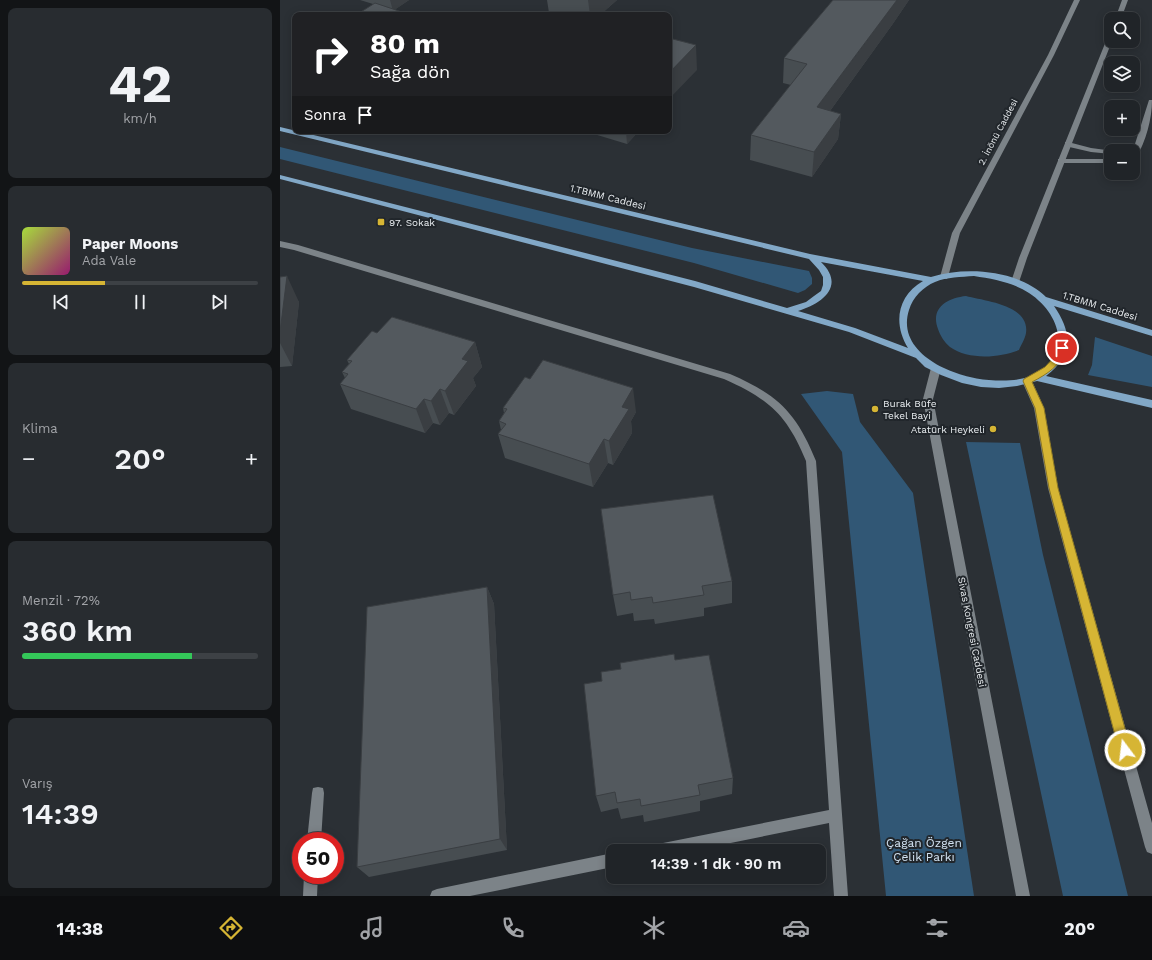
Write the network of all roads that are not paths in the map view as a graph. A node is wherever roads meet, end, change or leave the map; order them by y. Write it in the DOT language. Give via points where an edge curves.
graph roads {
  1 [pos="1077,0"];
  2 [pos="1125,0"];
  3 [pos="1121,12"];
  4 [pos="1106,48"];
  5 [pos="1152,102"];
  6 [pos="280,129"];
  7 [pos="292,132"];
  8 [pos="301,134"];
  9 [pos="1068,144"];
  10 [pos="1139,144"];
  11 [pos="1104,151"];
  12 [pos="1061,161"];
  13 [pos="1104,161"];
  14 [pos="280,176"];
  15 [pos="280,244"];
  16 [pos="810,257"];
  17 [pos="944,277"];
  18 [pos="931,280"];
  19 [pos="1015,282"];
  20 [pos="1041,298"];
  21 [pos="787,311"];
  22 [pos="1152,333"];
  23 [pos="920,356"];
  24 [pos="936,368"];
  25 [pos="1032,379"];
  26 [pos="1152,404"];
  27 [pos="318,793"];
  28 [pos="836,815"];
  29 [pos="315,832"];
  30 [pos="693,844"];
  31 [pos="1152,847"];
  32 [pos="606,861"];
  33 [pos="311,884"];
  34 [pos="310,896"];
  35 [pos="438,896"];
  36 [pos="842,896"];
  37 [pos="1023,896"];
  1 -- 17 [label="main road, 2. İnönü Caddesi" via="1051,55 956,233"];
  2 -- 3 [label="main road"];
  4 -- 9 [label="main road"];
  5 -- 10 [label="main road"];
  6 -- 7 [label="main road, 1.TBMM Caddesi"];
  8 -- 16 [label="main road, 1.TBMM Caddesi"];
  9 -- 11 [label="main road"];
  9 -- 12 [label="main road"];
  12 -- 13 [label="main road"];
  12 -- 19 [label="main road"];
  14 -- 21 [label="main road" via="695,284"];
  15 -- 28 [label="main road" via="727,376 749,385 786,414 802,437 811,461"];
  16 -- 18 [label="main road, 1.TBMM Caddesi"];
  16 -- 21 [label="main road" via="821,265 827,276 827,287 821,297 810,305"];
  17 -- 18 [label="main road"];
  17 -- 19 [label="main road" via="974,273"];
  18 -- 23 [label="main road" via="915,291 908,300 902,322 907,340"];
  19 -- 20 [label="main road"];
  20 -- 22 [label="main road, 1.TBMM Caddesi"];
  20 -- 25 [label="main road" via="1061,323 1064,340 1059,356 1048,370"];
  21 -- 23 [label="main road" via="852,330"];
  23 -- 24 [label="main road"];
  24 -- 25 [label="main road" via="968,382 996,385"];
  24 -- 37 [label="main road, Sivas Kongresi Caddesi" via="928,399"];
  25 -- 26 [label="main road"];
  25 -- 31 [label="main road" via="1054,488"];
  27 -- 29 [label="main road"];
  28 -- 30 [label="main road"];
  28 -- 36 [label="main road"];
  32 -- 35 [label="main road"];
  33 -- 34 [label="main road"];
}
